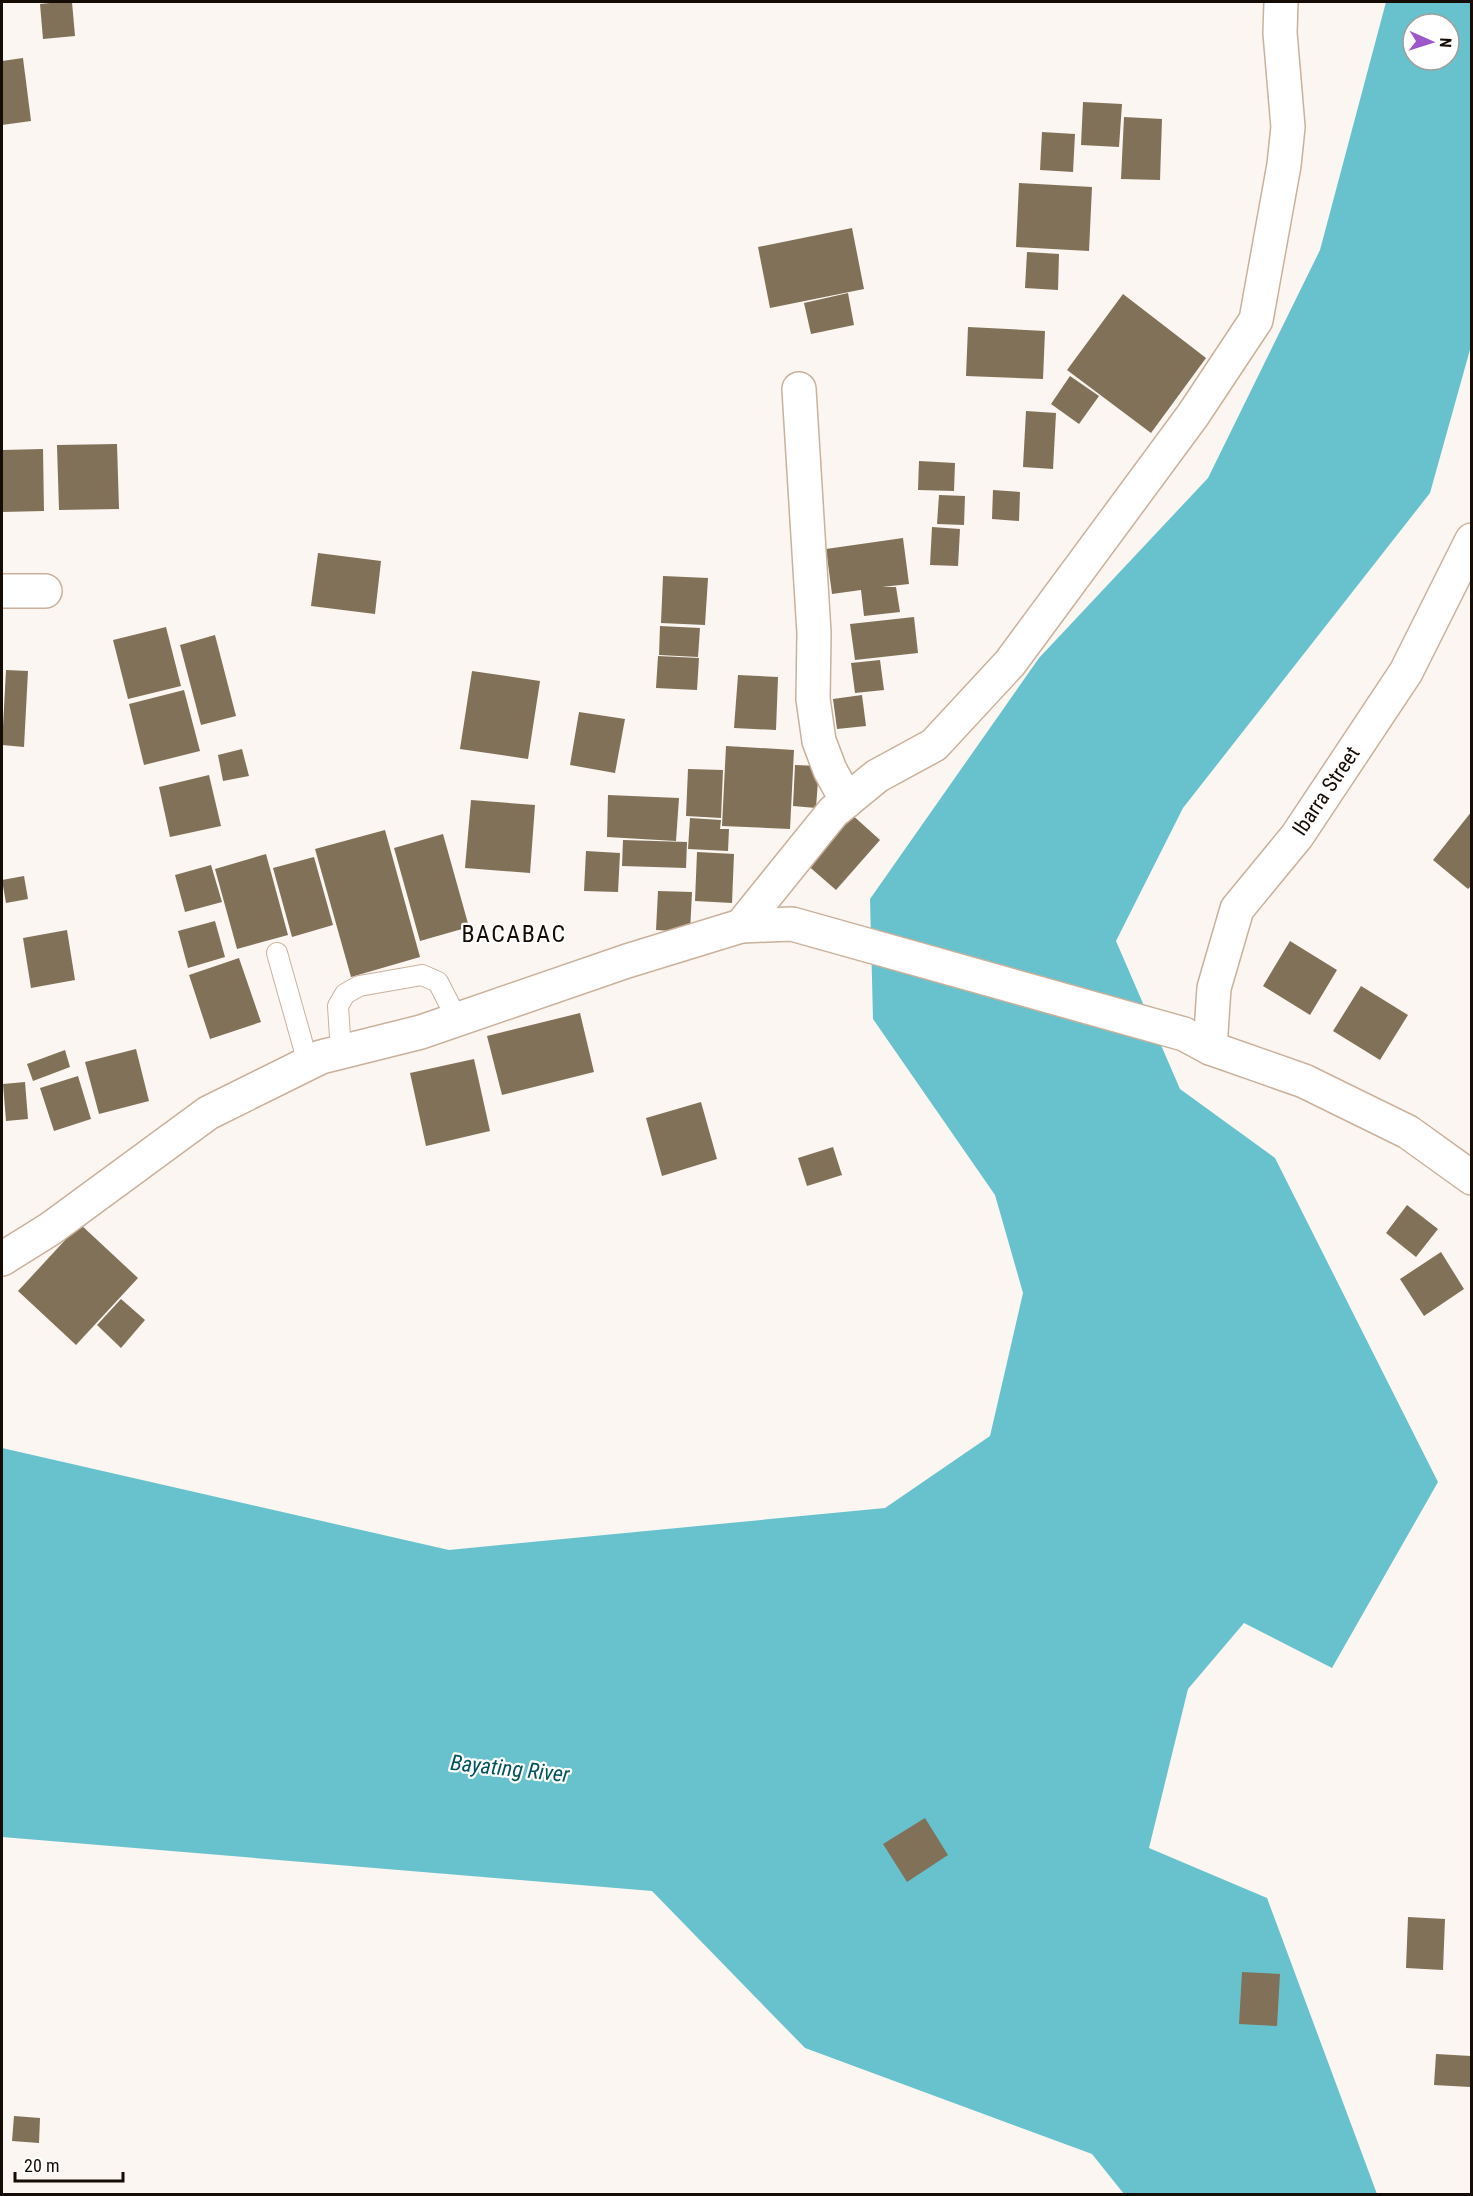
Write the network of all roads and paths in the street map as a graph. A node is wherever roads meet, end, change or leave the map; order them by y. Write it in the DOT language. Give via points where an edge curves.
graph roads {
  1 [pos="1281,2"];
  2 [pos="799,389"];
  3 [pos="1472,540"];
  4 [pos="2,591"];
  5 [pos="45,591"];
  6 [pos="847,801"];
  7 [pos="741,926"];
  8 [pos="277,953"];
  9 [pos="457,1019"];
  10 [pos="1197,1041"];
  11 [pos="341,1052"];
  12 [pos="308,1063"];
  13 [pos="1472,1178"];
  14 [pos="2,1259"];
  1 -- 6 [label="street" via="1288,127 1256,320 1193,414 1010,663 934,745 877,776"];
  2 -- 6 [label="street" via="814,633 813,699 819,741"];
  3 -- 10 [label="street, Ibarra Street" via="1407,672 1297,836 1237,909"];
  4 -- 5 [label="street"];
  6 -- 7 [label="street" via="833,812"];
  7 -- 9 [label="street"];
  7 -- 10 [label="street" via="792,924"];
  8 -- 12 [label="lane"];
  9 -- 11 [label="street"];
  9 -- 11 [label="lane" via="438,982 422,975 359,986 345,994 338,1006"];
  10 -- 13 [label="street" via="1304,1081 1408,1132"];
  11 -- 12 [label="street"];
  12 -- 14 [label="street" via="208,1113 50,1229"];
}
